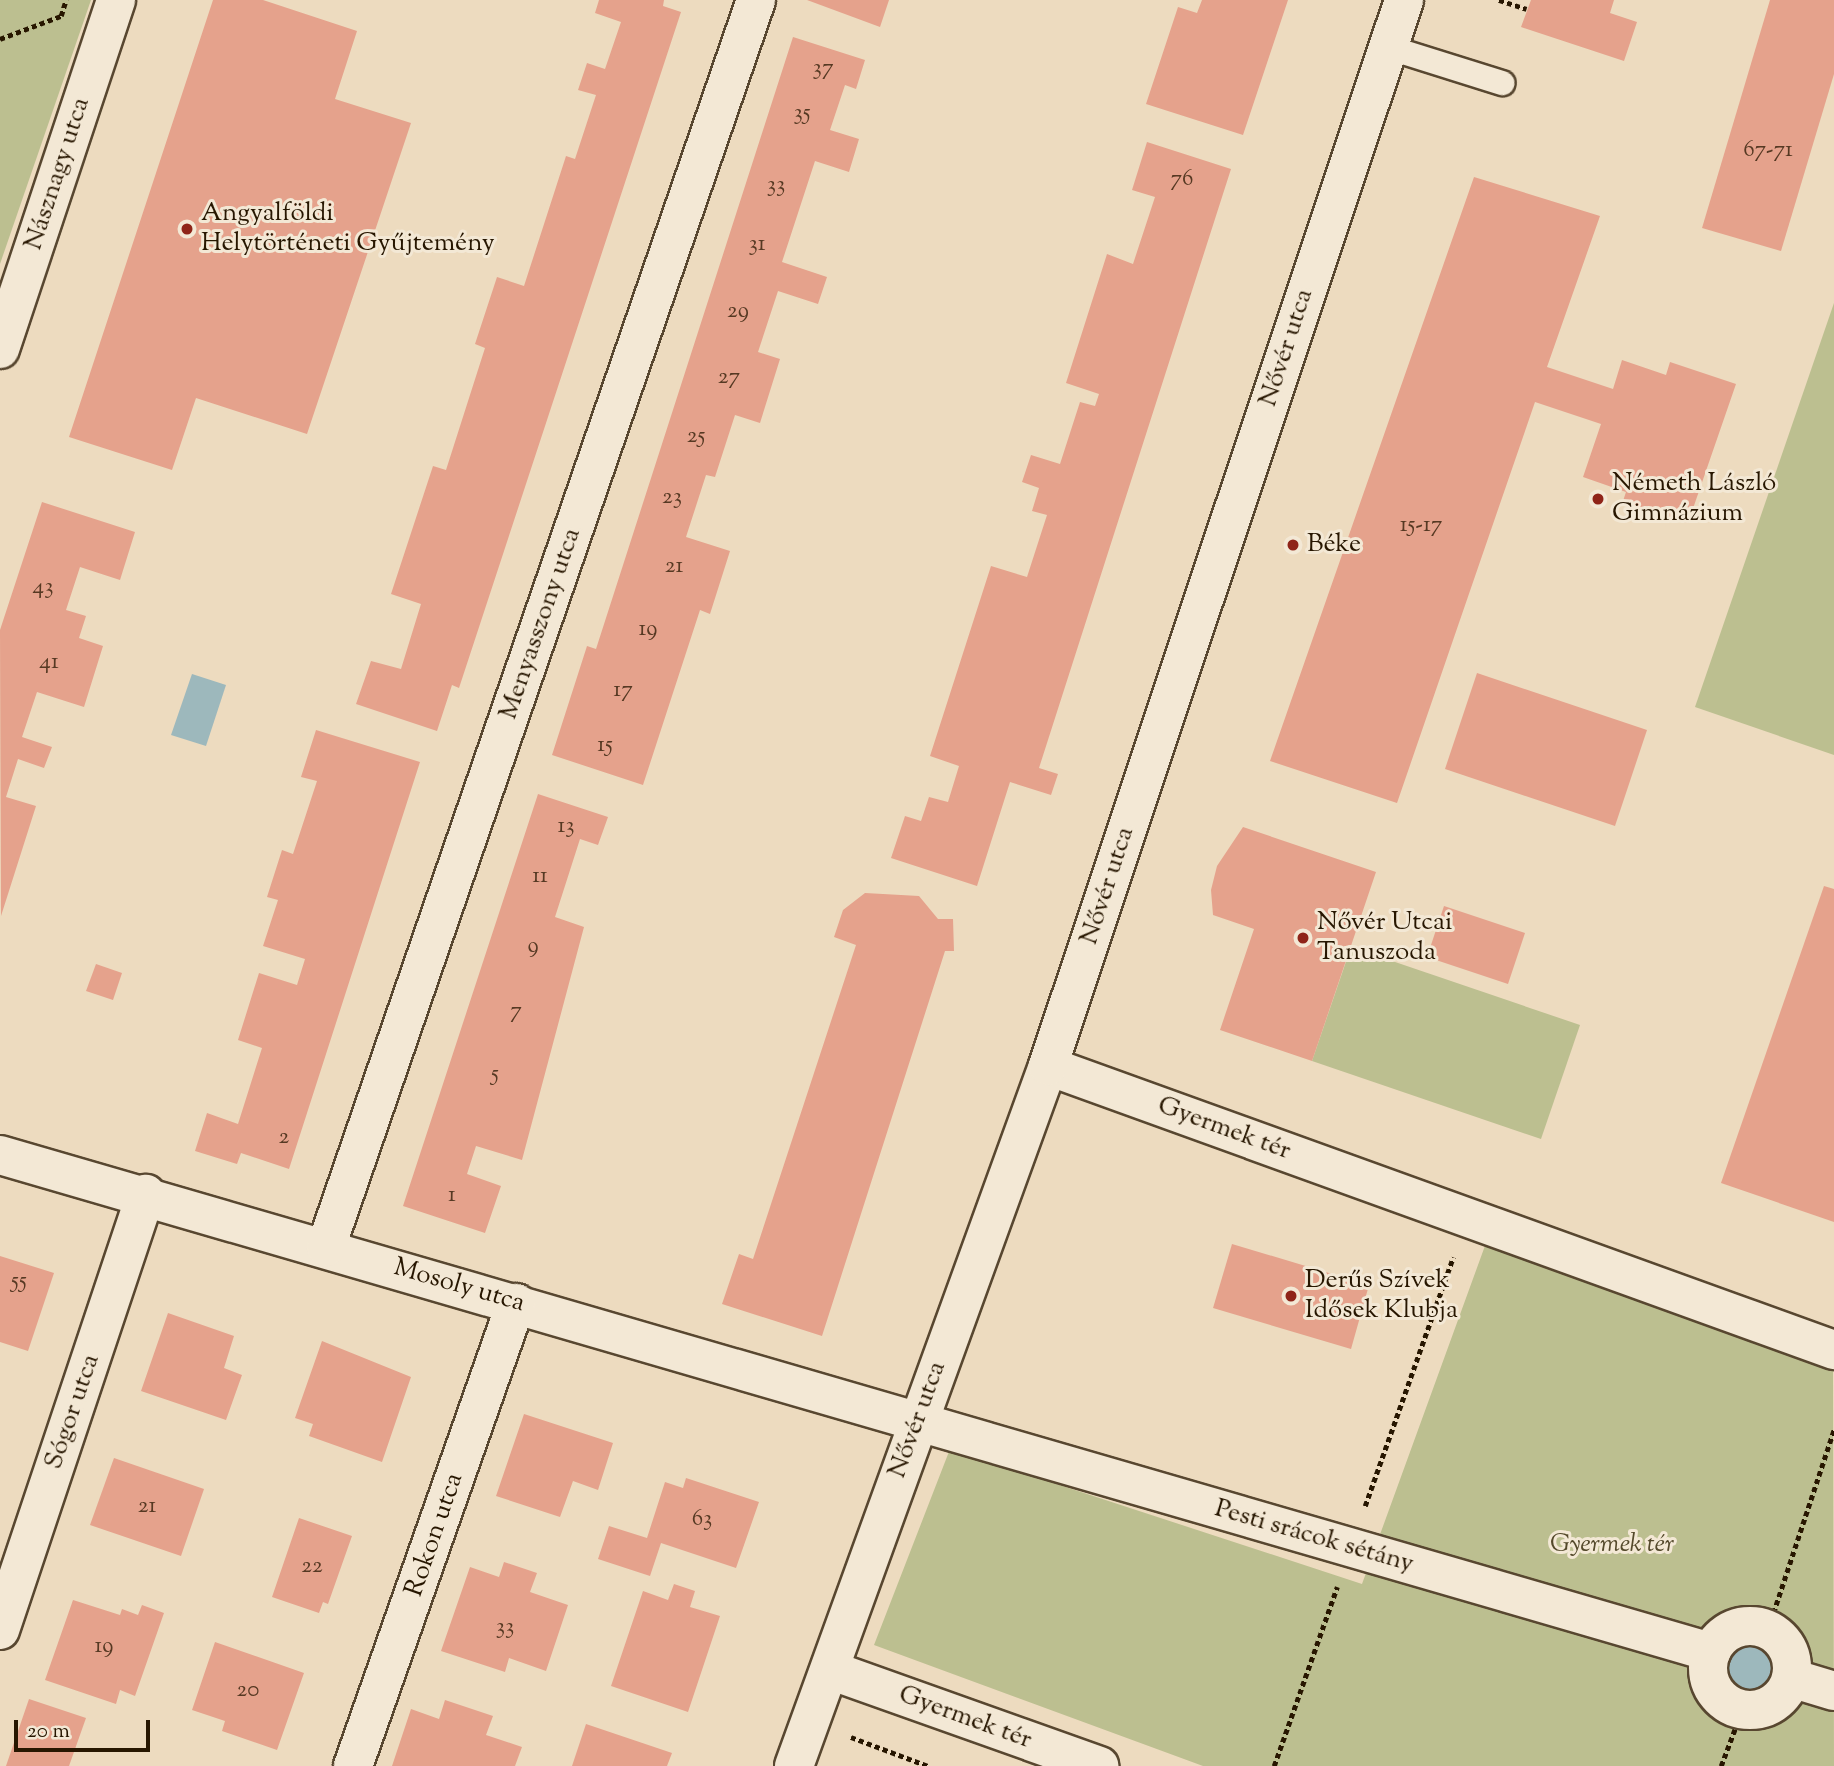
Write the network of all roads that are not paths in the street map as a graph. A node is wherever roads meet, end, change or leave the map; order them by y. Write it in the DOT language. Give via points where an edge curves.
graph roads {
  1 [pos="116,0"];
  2 [pos="756,0"];
  3 [pos="1404,0"];
  4 [pos="1387,47"];
  5 [pos="1502,83"];
  6 [pos="0,349"];
  7 [pos="1048,1066"];
  8 [pos="0,1155"];
  9 [pos="146,1194"];
  10 [pos="326,1247"];
  11 [pos="516,1303"];
  12 [pos="1834,1350"];
  13 [pos="916,1422"];
  14 [pos="0,1630"];
  15 [pos="1711,1651"];
  16 [pos="830,1670"];
  17 [pos="1791,1678"];
  18 [pos="1834,1691"];
  19 [pos="353,1766"];
  20 [pos="794,1766"];
  21 [pos="1098,1766"];
  1 -- 6 [label="street, Násznagy utca"];
  2 -- 10 [label="street, Menyasszony utca"];
  3 -- 4 [label="street, Nővér utca"];
  4 -- 5 [label="lane"];
  4 -- 7 [label="street, Nővér utca"];
  7 -- 12 [label="street, Gyermek tér"];
  7 -- 13 [label="street, Nővér utca"];
  8 -- 9 [label="street, Mosoly utca"];
  9 -- 10 [label="street, Mosoly utca"];
  9 -- 14 [label="street, Sógor utca"];
  10 -- 11 [label="street, Mosoly utca"];
  11 -- 13 [label="street, Mosoly utca"];
  11 -- 19 [label="street, Rokon utca"];
  13 -- 15 [label="street, Pesti srácok sétány"];
  13 -- 16 [label="street, Nővér utca"];
  15 -- 17 [label="street" via="1729,1632 1768,1629 1790,1655"];
  15 -- 17 [label="street" via="1714,1689 1742,1710 1774,1703"];
  16 -- 20 [label="street, Nővér utca"];
  16 -- 21 [label="street, Gyermek tér"];
  17 -- 18 [label="street"];
}
